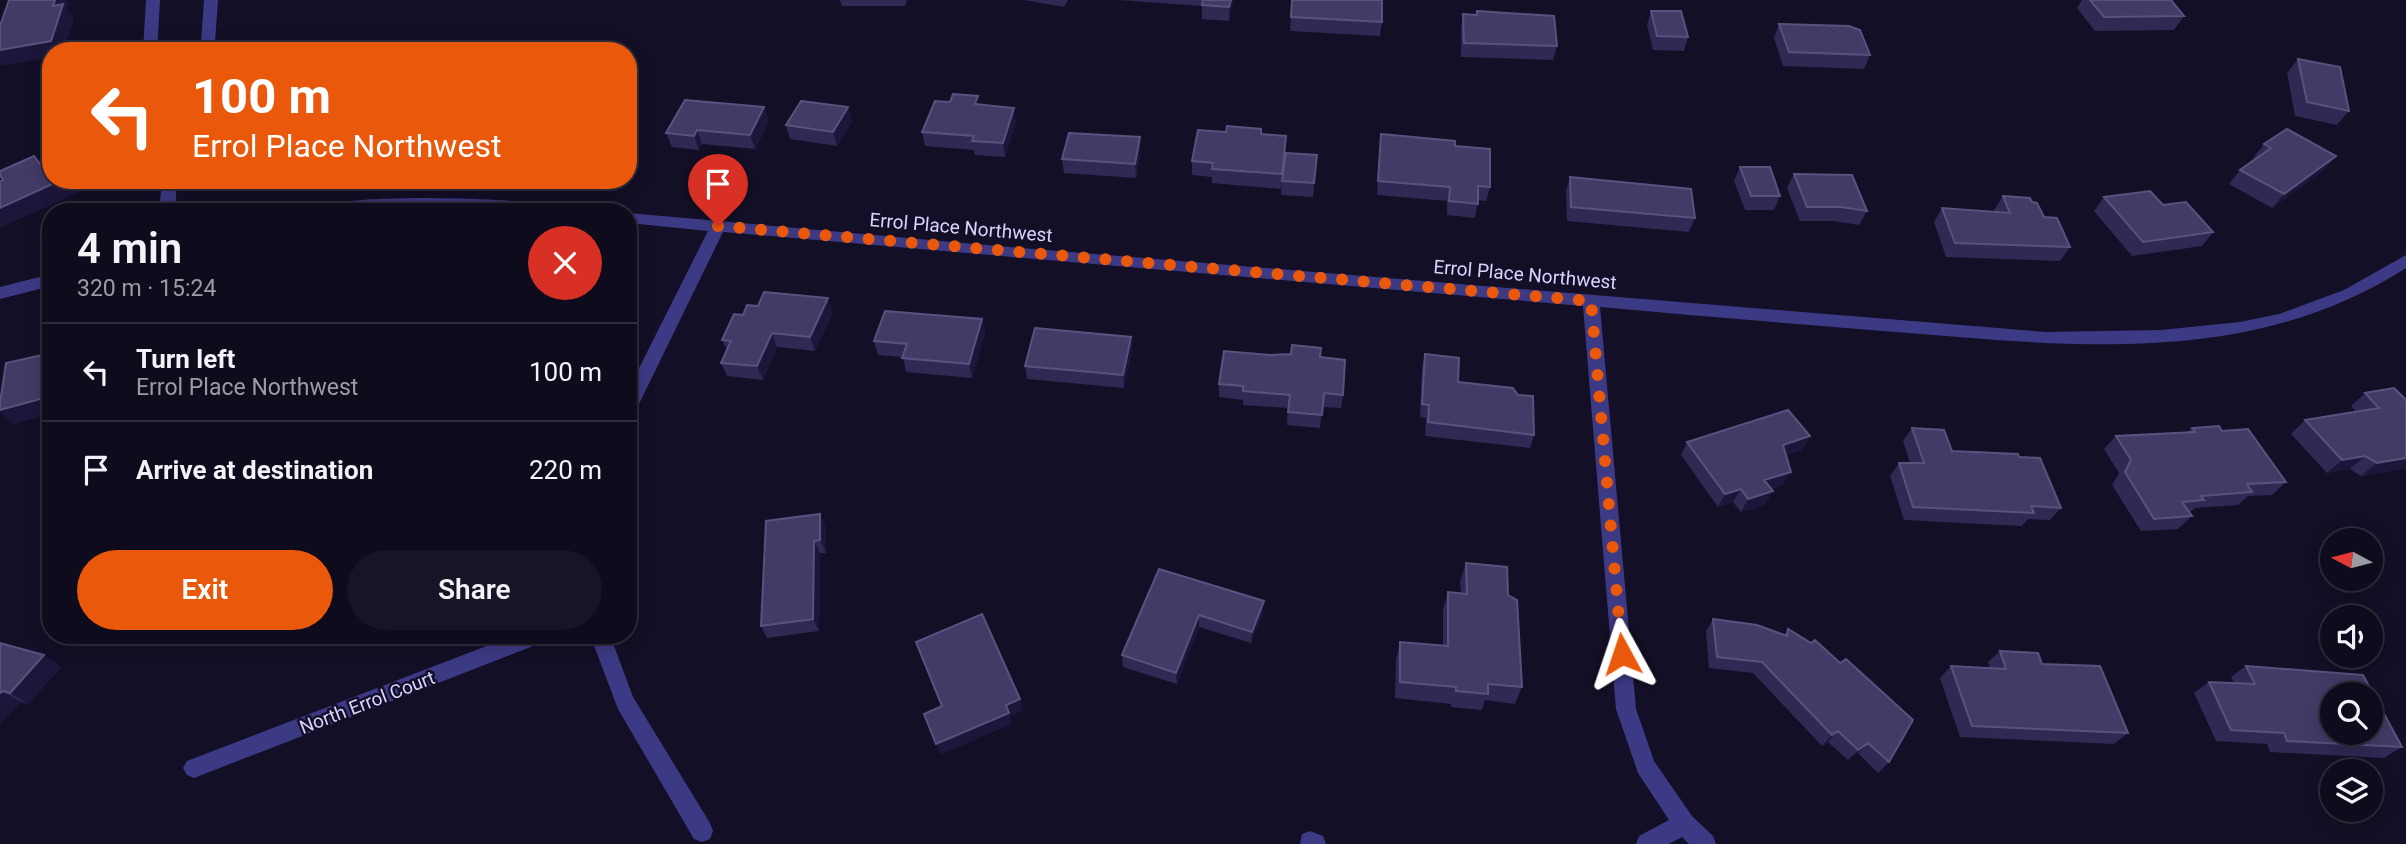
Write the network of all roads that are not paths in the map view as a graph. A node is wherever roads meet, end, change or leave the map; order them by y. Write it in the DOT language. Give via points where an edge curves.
graph roads {
  1 [pos="153,0"];
  2 [pos="211,0"];
  3 [pos="151,42"];
  4 [pos="208,42"];
  5 [pos="390,203"];
  6 [pos="473,203"];
  7 [pos="637,219"];
  8 [pos="718,226"];
  9 [pos="2406,261"];
  10 [pos="42,282"];
  11 [pos="0,293"];
  12 [pos="1591,301"];
  13 [pos="637,390"];
  14 [pos="516,644"];
  15 [pos="603,644"];
  16 [pos="194,768"];
  17 [pos="1684,824"];
  18 [pos="702,831"];
  19 [pos="1647,844"];
  20 [pos="1705,844"];
  1 -- 3 [label="street"];
  2 -- 4 [label="street"];
  5 -- 6 [label="street"];
  7 -- 8 [label="street, Errol Place Northwest"];
  8 -- 12 [label="street, Errol Place Northwest"];
  8 -- 13 [label="street"];
  9 -- 12 [label="street, Errol Place Northwest" via="2349,295 2273,321 2182,336 2045,338"];
  10 -- 11 [label="street"];
  12 -- 17 [label="street" via="1626,709 1645,766"];
  14 -- 16 [label="street, North Errol Court"];
  15 -- 18 [label="street" via="625,702"];
  17 -- 19 [label="street"];
  17 -- 20 [label="street"];
}
